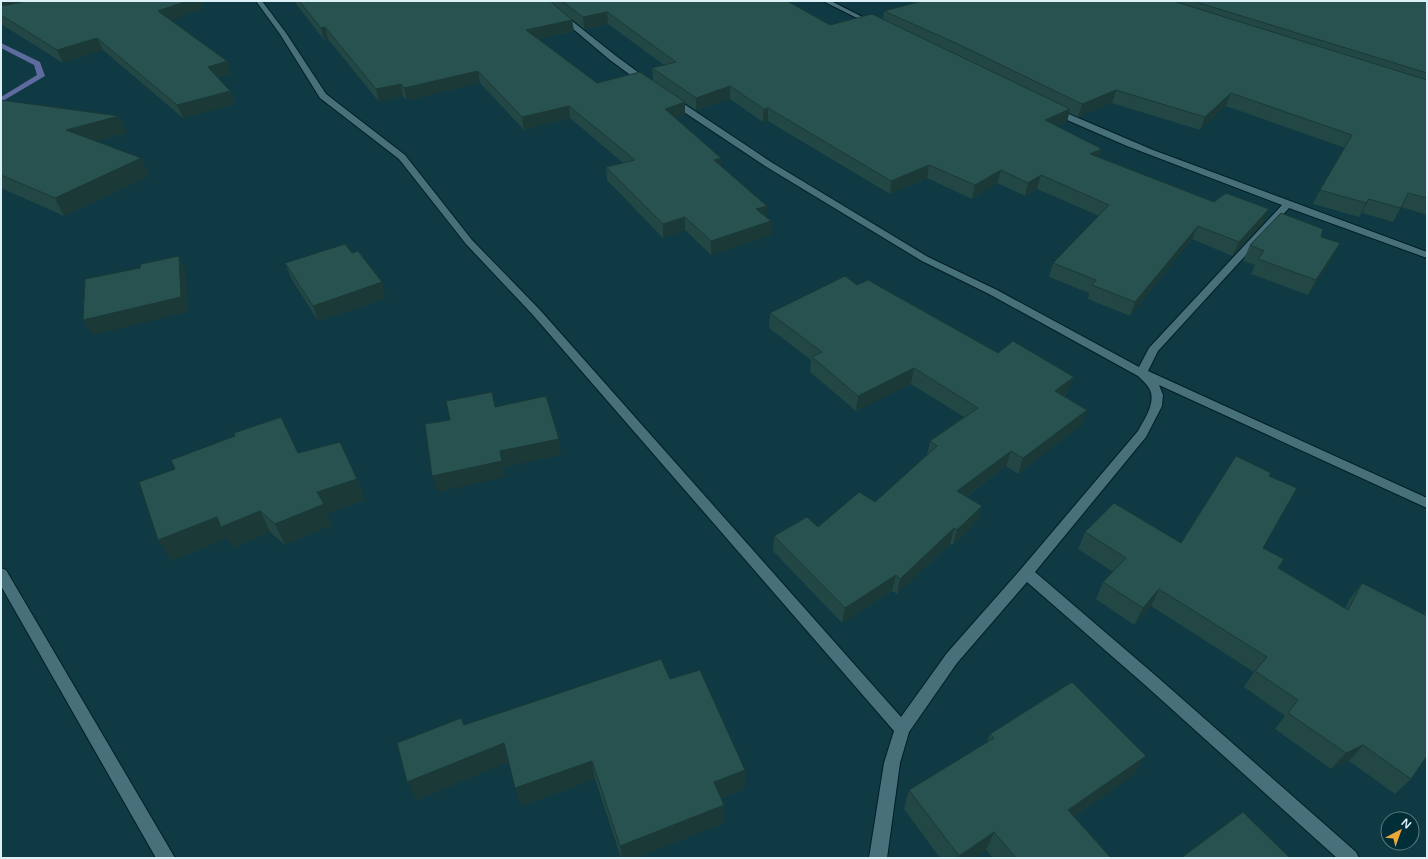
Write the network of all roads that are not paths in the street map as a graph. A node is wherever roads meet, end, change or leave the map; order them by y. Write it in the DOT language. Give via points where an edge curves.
graph roads {
  1 [pos="259,1"];
  2 [pos="543,1"];
  3 [pos="826,1"];
  4 [pos="881,28"];
  5 [pos="654,88"];
  6 [pos="667,96"];
  7 [pos="1043,106"];
  8 [pos="1287,204"];
  9 [pos="1427,255"];
  10 [pos="1142,372"];
  11 [pos="1427,503"];
  12 [pos="1026,573"];
  13 [pos="1,574"];
  14 [pos="902,729"];
  15 [pos="166,858"];
  16 [pos="878,858"];
  17 [pos="1350,858"];
  1 -- 14 [label="street" via="283,33 323,96 402,157 469,242 536,312"];
  2 -- 5 [label="street"];
  3 -- 4 [label="street"];
  6 -- 10 [label="street" via="768,164 925,259 993,292"];
  7 -- 8 [label="street" via="1090,128"];
  8 -- 9 [label="street"];
  8 -- 10 [label="street" via="1160,341"];
  10 -- 11 [label="street"];
  10 -- 12 [label="street" via="1156,390 1152,416 1142,434"];
  12 -- 14 [label="street" via="952,658"];
  12 -- 17 [label="street"];
  13 -- 15 [label="street"];
  14 -- 16 [label="street" via="892,763"];
}
